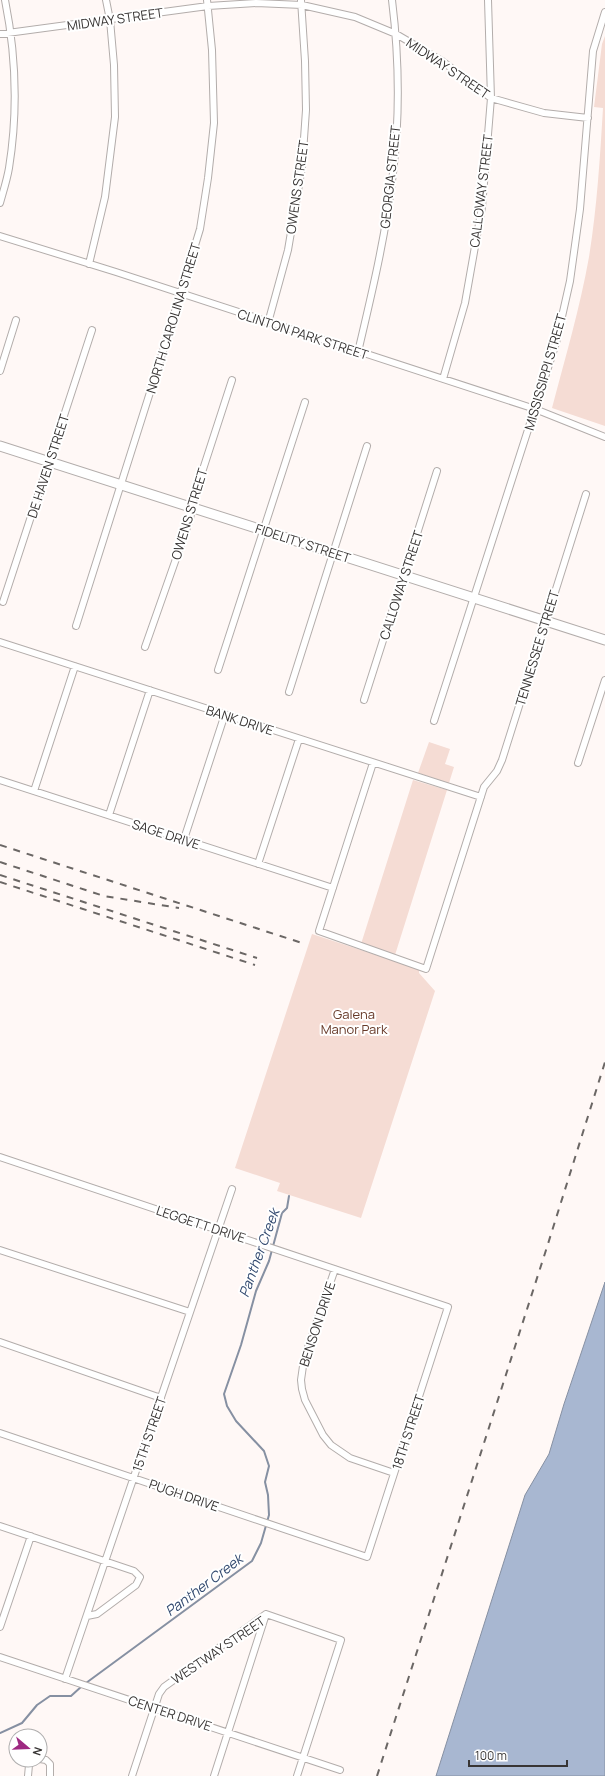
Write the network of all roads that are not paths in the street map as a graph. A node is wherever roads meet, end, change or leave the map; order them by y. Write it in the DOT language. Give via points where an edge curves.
graph roads {
  1 [pos="5,0"];
  2 [pos="106,0"];
  3 [pos="392,0"];
  4 [pos="488,0"];
  5 [pos="207,3"];
  6 [pos="301,3"];
  7 [pos="605,12"];
  8 [pos="110,20"];
  9 [pos="12,32"];
  10 [pos="0,34"];
  11 [pos="396,34"];
  12 [pos="491,98"];
  13 [pos="588,118"];
  14 [pos="0,203"];
  15 [pos="0,236"];
  16 [pos="88,264"];
  17 [pos="180,294"];
  18 [pos="16,320"];
  19 [pos="268,323"];
  20 [pos="92,330"];
  21 [pos="358,352"];
  22 [pos="0,371"];
  23 [pos="443,379"];
  24 [pos="232,380"];
  25 [pos="305,402"];
  26 [pos="535,409"];
  27 [pos="605,437"];
  28 [pos="0,446"];
  29 [pos="367,446"];
  30 [pos="49,462"];
  31 [pos="437,471"];
  32 [pos="120,484"];
  33 [pos="586,494"];
  34 [pos="192,508"];
  35 [pos="262,530"];
  36 [pos="333,553"];
  37 [pos="404,575"];
  38 [pos="474,598"];
  39 [pos="4,602"];
  40 [pos="545,619"];
  41 [pos="76,626"];
  42 [pos="605,640"];
  43 [pos="0,642"];
  44 [pos="146,647"];
  45 [pos="75,666"];
  46 [pos="218,670"];
  47 [pos="605,680"];
  48 [pos="150,690"];
  49 [pos="289,692"];
  50 [pos="364,700"];
  51 [pos="224,714"];
  52 [pos="434,721"];
  53 [pos="299,739"];
  54 [pos="373,763"];
  55 [pos="578,763"];
  56 [pos="0,780"];
  57 [pos="34,791"];
  58 [pos="481,798"];
  59 [pos="109,815"];
  60 [pos="184,839"];
  61 [pos="258,864"];
  62 [pos="333,888"];
  63 [pos="0,1157"];
  64 [pos="232,1189"];
  65 [pos="218,1230"];
  66 [pos="0,1250"];
  67 [pos="335,1269"];
  68 [pos="448,1306"];
  69 [pos="190,1312"];
  70 [pos="0,1342"];
  71 [pos="161,1398"];
  72 [pos="0,1433"];
  73 [pos="394,1473"];
  74 [pos="134,1478"];
  75 [pos="0,1526"];
  76 [pos="31,1536"];
  77 [pos="367,1557"];
  78 [pos="105,1561"];
  79 [pos="266,1614"];
  80 [pos="87,1616"];
  81 [pos="0,1627"];
  82 [pos="0,1657"];
  83 [pos="65,1678"];
  84 [pos="154,1708"];
  85 [pos="228,1733"];
  86 [pos="303,1758"];
  87 [pos="48,1762"];
  88 [pos="340,1770"];
  89 [pos="50,1776"];
  90 [pos="132,1776"];
  91 [pos="214,1776"];
  92 [pos="297,1776"];
  1 -- 9 [label="street"];
  2 -- 8 [label="street"];
  3 -- 11 [label="street, GEORGIA STREET"];
  4 -- 12 [label="street, CALLOWAY STREET"];
  5 -- 6 [label="street, MIDWAY STREET"];
  5 -- 8 [label="street, MIDWAY STREET"];
  5 -- 17 [label="street, NORTH CAROLINA STREET" via="212,50 214,123 200,229"];
  6 -- 11 [label="street, MIDWAY STREET" via="355,18"];
  6 -- 19 [label="street, OWENS STREET" via="306,110 302,167 288,250"];
  7 -- 13 [label="street, MISSISSIPPI STREET" via="593,51"];
  8 -- 9 [label="street, MIDWAY STREET"];
  8 -- 16 [label="street" via="115,117 105,198"];
  9 -- 10 [label="street, MIDWAY STREET"];
  9 -- 14 [label="street" via="15,106 9,168"];
  11 -- 12 [label="street, MIDWAY STREET" via="442,61"];
  11 -- 21 [label="street, GEORGIA STREET" via="397,102 393,172 378,264"];
  12 -- 13 [label="street, MIDWAY STREET" via="544,113"];
  12 -- 23 [label="street, CALLOWAY STREET" via="480,221 465,304"];
  13 -- 26 [label="street, MISSISSIPPI STREET" via="580,209 570,281 556,343"];
  15 -- 16 [label="street, CLINTON PARK STREET"];
  16 -- 17 [label="street, CLINTON PARK STREET"];
  17 -- 19 [label="street, CLINTON PARK STREET"];
  17 -- 32 [label="street, NORTH CAROLINA STREET"];
  18 -- 22 [label="street"];
  19 -- 21 [label="street, CLINTON PARK STREET"];
  20 -- 30 [label="street, DE HAVEN STREET"];
  21 -- 23 [label="street, CLINTON PARK STREET"];
  23 -- 26 [label="street, CLINTON PARK STREET"];
  24 -- 34 [label="street, OWENS STREET"];
  25 -- 35 [label="street"];
  26 -- 27 [label="street, CLINTON PARK STREET"];
  26 -- 38 [label="street, MISSISSIPPI STREET"];
  28 -- 30 [label="main road, FIDELITY STREET"];
  29 -- 36 [label="street"];
  30 -- 32 [label="main road, FIDELITY STREET"];
  30 -- 39 [label="street, DE HAVEN STREET"];
  31 -- 37 [label="street, CALLOWAY STREET"];
  32 -- 34 [label="main road, FIDELITY STREET"];
  32 -- 41 [label="street, NORTH CAROLINA STREET"];
  33 -- 40 [label="street, TENNESSEE STREET"];
  34 -- 35 [label="main road, FIDELITY STREET"];
  34 -- 44 [label="street, OWENS STREET"];
  35 -- 36 [label="main road, FIDELITY STREET"];
  35 -- 46 [label="street"];
  36 -- 37 [label="main road, FIDELITY STREET"];
  36 -- 49 [label="street"];
  37 -- 38 [label="main road, FIDELITY STREET"];
  37 -- 50 [label="street, CALLOWAY STREET"];
  38 -- 40 [label="main road, FIDELITY STREET"];
  38 -- 52 [label="street, MISSISSIPPI STREET"];
  40 -- 42 [label="main road, FIDELITY STREET"];
  40 -- 58 [label="street, TENNESSEE STREET" via="502,760 484,787"];
  43 -- 45 [label="street, BANK DRIVE"];
  45 -- 48 [label="street, BANK DRIVE"];
  45 -- 57 [label="street"];
  47 -- 55 [label="street"];
  48 -- 51 [label="street, BANK DRIVE"];
  48 -- 59 [label="street"];
  51 -- 53 [label="street, BANK DRIVE"];
  51 -- 60 [label="street"];
  53 -- 54 [label="street, BANK DRIVE"];
  53 -- 61 [label="street"];
  54 -- 58 [label="street, BANK DRIVE"];
  54 -- 62 [label="street"];
  56 -- 57 [label="street, SAGE DRIVE"];
  57 -- 59 [label="street, SAGE DRIVE"];
  58 -- 62 [label="street, TENNESSEE STREET" via="426,969 319,931"];
  59 -- 60 [label="street, SAGE DRIVE"];
  60 -- 61 [label="street, SAGE DRIVE"];
  61 -- 62 [label="street, SAGE DRIVE"];
  63 -- 65 [label="street, LEGGETT DRIVE"];
  64 -- 65 [label="street, 15TH STREET"];
  65 -- 67 [label="street, LEGGETT DRIVE"];
  65 -- 69 [label="street, 15TH STREET"];
  66 -- 69 [label="street"];
  67 -- 68 [label="street, LEGGETT DRIVE"];
  67 -- 73 [label="street, BENSON DRIVE" via="301,1370 305,1400 331,1445 350,1458"];
  68 -- 73 [label="street, 18TH STREET"];
  69 -- 71 [label="street, 15TH STREET"];
  70 -- 71 [label="street"];
  71 -- 74 [label="street, 15TH STREET"];
  72 -- 74 [label="street, PUGH DRIVE"];
  73 -- 77 [label="street, 18TH STREET"];
  74 -- 77 [label="street, PUGH DRIVE"];
  74 -- 78 [label="street, 15TH STREET"];
  75 -- 76 [label="street"];
  76 -- 78 [label="street"];
  76 -- 81 [label="street"];
  78 -- 80 [label="street, 15TH STREET"];
  78 -- 80 [label="street" via="134,1571 140,1577 136,1585 96,1614"];
  79 -- 84 [label="street, WESTWAY STREET" via="164,1687"];
  79 -- 85 [label="street"];
  79 -- 86 [label="street, WESTWAY STREET" via="341,1640"];
  80 -- 83 [label="street, 15TH STREET"];
  82 -- 83 [label="street, CENTER DRIVE"];
  83 -- 84 [label="street, CENTER DRIVE"];
  84 -- 85 [label="street, CENTER DRIVE"];
  84 -- 90 [label="street, WESTWAY STREET"];
  85 -- 86 [label="street, CENTER DRIVE"];
  85 -- 91 [label="street"];
  86 -- 88 [label="street, CENTER DRIVE"];
  86 -- 92 [label="street"];
  87 -- 89 [label="street"];
}
